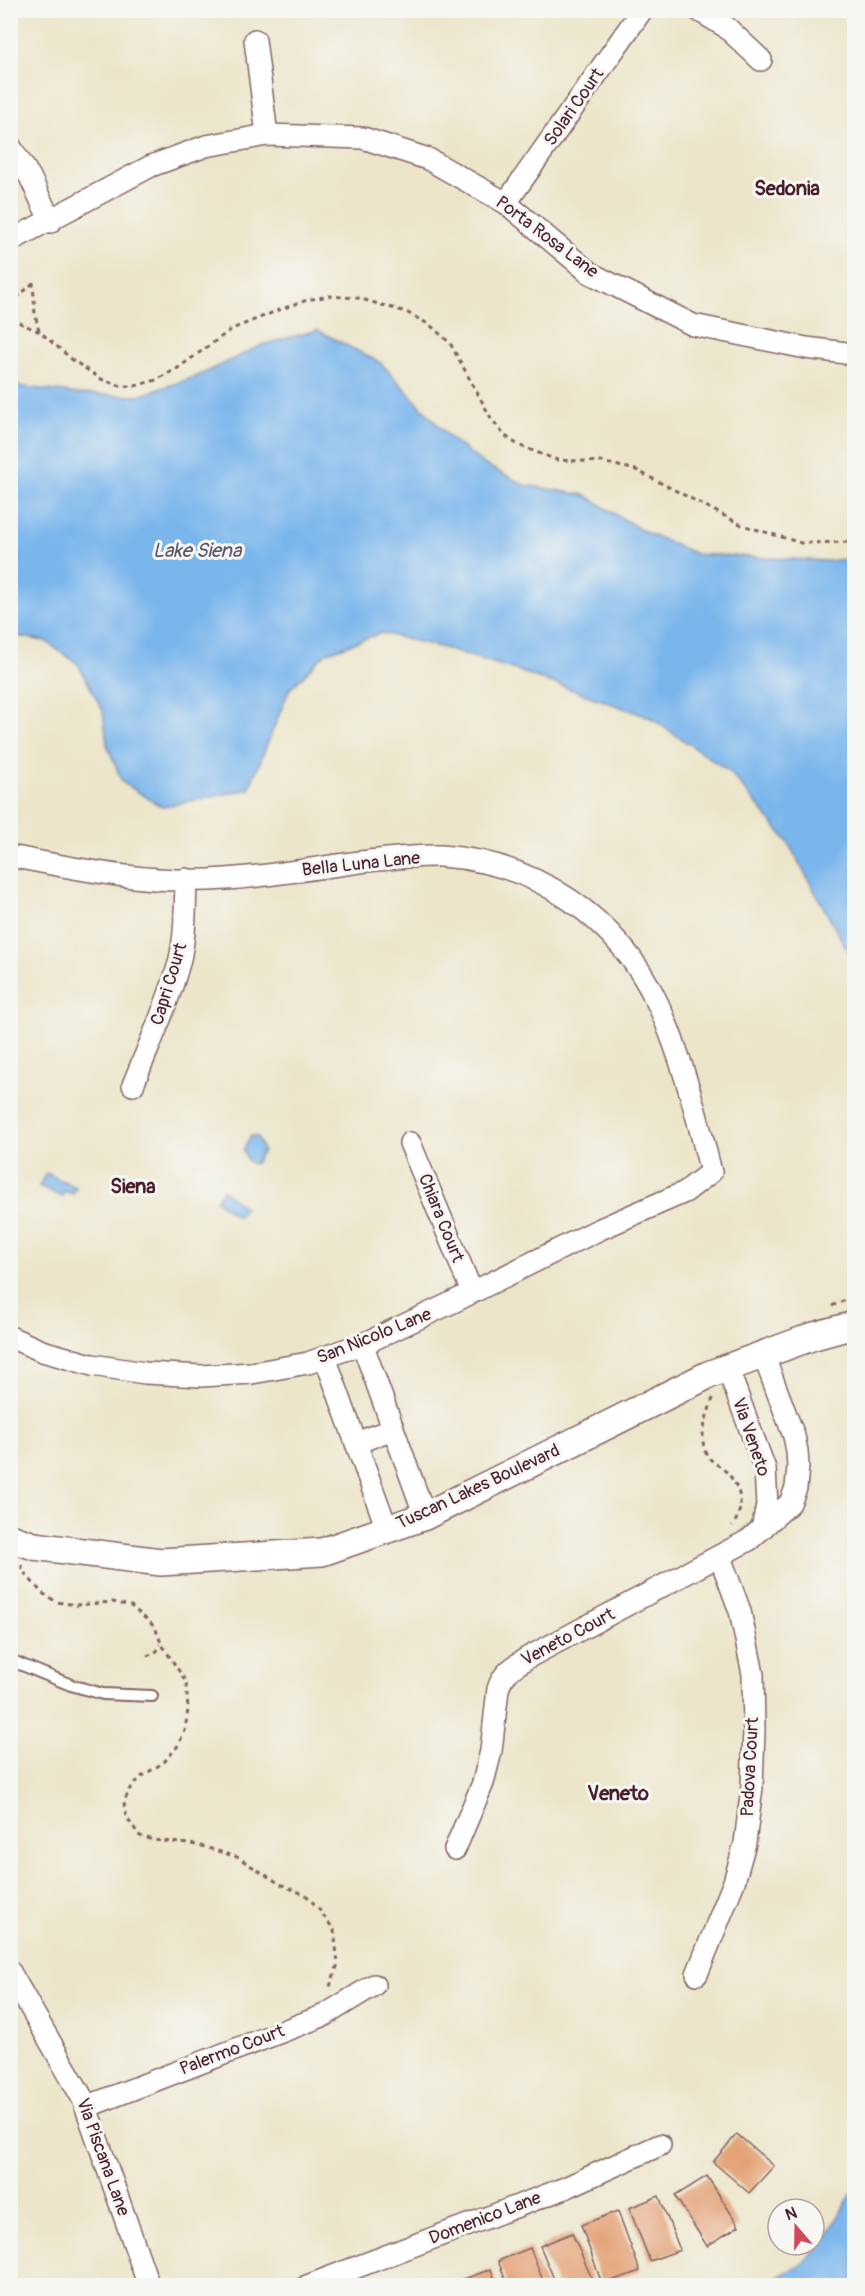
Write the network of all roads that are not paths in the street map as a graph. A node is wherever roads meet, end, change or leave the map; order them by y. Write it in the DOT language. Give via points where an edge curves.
graph roads {
  1 [pos="642,10"];
  2 [pos="698,10"];
  3 [pos="255,40"];
  4 [pos="761,60"];
  5 [pos="267,135"];
  6 [pos="10,146"];
  7 [pos="506,203"];
  8 [pos="51,222"];
  9 [pos="10,241"];
  10 [pos="855,354"];
  11 [pos="10,856"];
  12 [pos="186,879"];
  13 [pos="133,1085"];
  14 [pos="410,1143"];
  15 [pos="711,1172"];
  16 [pos="472,1292"];
  17 [pos="855,1326"];
  18 [pos="10,1337"];
  19 [pos="362,1343"];
  20 [pos="763,1354"];
  21 [pos="325,1356"];
  22 [pos="727,1367"];
  23 [pos="393,1429"];
  24 [pos="356,1443"];
  25 [pos="425,1516"];
  26 [pos="387,1529"];
  27 [pos="762,1529"];
  28 [pos="16,1540"];
  29 [pos="720,1557"];
  30 [pos="10,1660"];
  31 [pos="152,1696"];
  32 [pos="455,1850"];
  33 [pos="10,1972"];
  34 [pos="697,1974"];
  35 [pos="375,1985"];
  36 [pos="86,2107"];
  37 [pos="660,2145"];
  38 [pos="149,2286"];
  39 [pos="307,2286"];
  1 -- 7 [label="street, Solari Court"];
  2 -- 4 [label="street" via="726,27"];
  3 -- 5 [label="street"];
  5 -- 7 [label="street, Porta Rosa Lane" via="363,138 428,159"];
  5 -- 8 [label="street, Porta Rosa Lane" via="206,147 151,166"];
  6 -- 8 [label="street"];
  7 -- 10 [label="street, Porta Rosa Lane" via="591,273 693,325"];
  8 -- 9 [label="street, Porta Rosa Lane"];
  11 -- 12 [label="street, Bella Luna Lane" via="136,879"];
  12 -- 13 [label="street, Capri Court" via="184,935 178,963"];
  12 -- 15 [label="street, Bella Luna Lane" via="224,880 400,857 441,856 484,862 529,876 573,900 608,931 636,966 657,1003 674,1044"];
  14 -- 16 [label="street, Chiara Court"];
  15 -- 16 [label="street, San Nicolo Lane" via="684,1192"];
  16 -- 19 [label="street, San Nicolo Lane"];
  17 -- 20 [label="street, Tuscan Lakes Boulevard"];
  18 -- 21 [label="street, San Nicolo Lane" via="92,1365 145,1373 252,1373"];
  19 -- 21 [label="street, San Nicolo Lane"];
  19 -- 23 [label="street"];
  20 -- 22 [label="street, Tuscan Lakes Boulevard"];
  20 -- 27 [label="street, Via Veneto" via="794,1436 798,1467 790,1503"];
  21 -- 24 [label="street"];
  22 -- 25 [label="street, Tuscan Lakes Boulevard"];
  22 -- 27 [label="street, Via Veneto" via="765,1469 767,1505"];
  23 -- 24 [label="street"];
  23 -- 25 [label="street"];
  24 -- 26 [label="street"];
  25 -- 26 [label="street, Tuscan Lakes Boulevard"];
  26 -- 28 [label="street, Tuscan Lakes Boulevard" via="322,1552 161,1562 33,1546"];
  27 -- 29 [label="street, Veneto Court"];
  29 -- 32 [label="street, Veneto Court" via="508,1670 498,1689 483,1784"];
  29 -- 34 [label="street, Padova Court" via="740,1611 753,1674 752,1787 745,1843 734,1882"];
  30 -- 31 [label="lane" via="103,1694"];
  33 -- 36 [label="street, Via Piscana Lane"];
  35 -- 36 [label="street, Palermo Court" via="325,2015"];
  36 -- 38 [label="street, Via Piscana Lane"];
  37 -- 39 [label="street, Domenico Lane" via="565,2188"];
}
